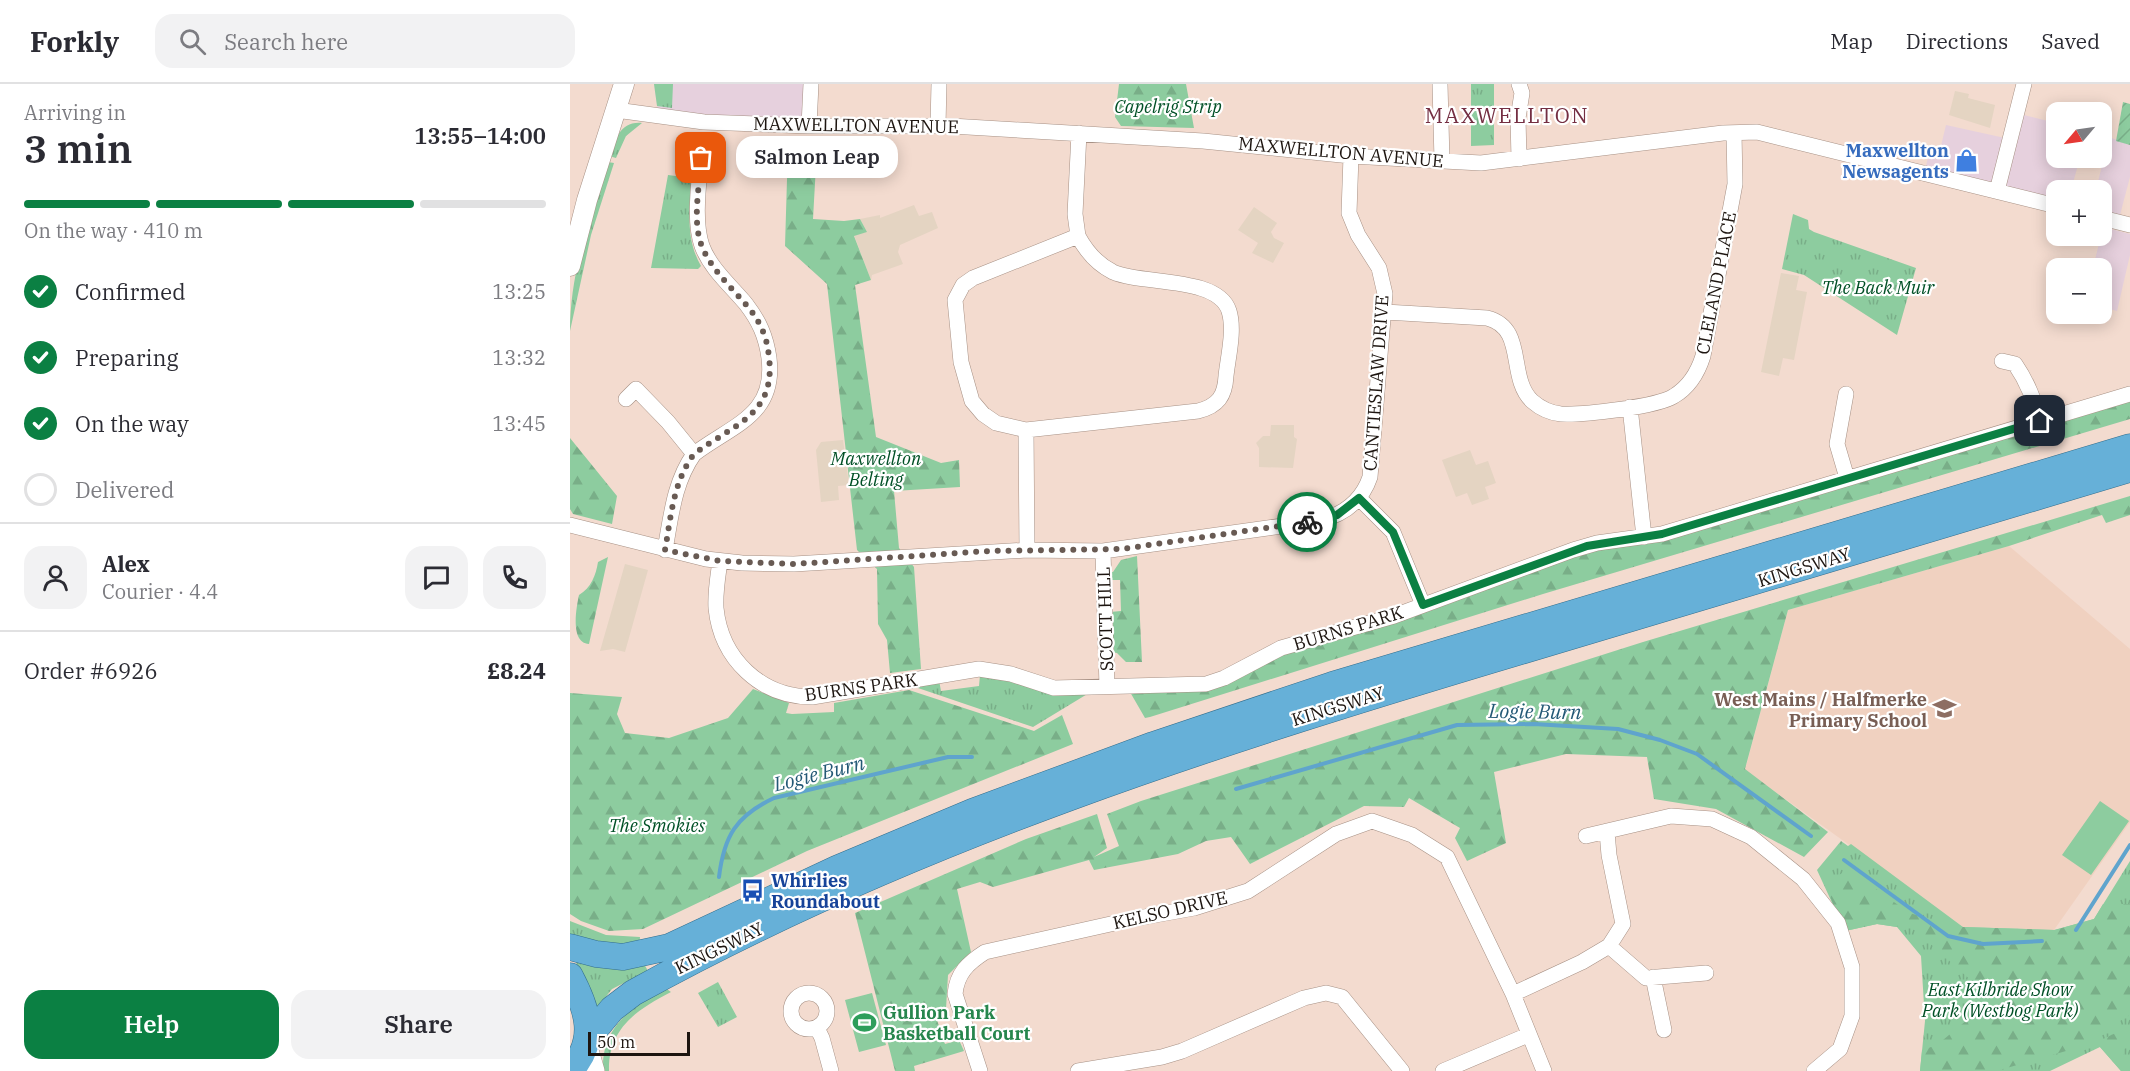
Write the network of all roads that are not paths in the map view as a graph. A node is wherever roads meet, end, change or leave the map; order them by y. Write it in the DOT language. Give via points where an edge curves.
graph roads {
  1 [pos="624,84"];
  2 [pos="811,84"];
  3 [pos="939,84"];
  4 [pos="1440,84"];
  5 [pos="1519,84"];
  6 [pos="2024,84"];
  7 [pos="616,110"];
  8 [pos="938,125"];
  9 [pos="810,126"];
  10 [pos="1079,133"];
  11 [pos="1734,133"];
  12 [pos="702,141"];
  13 [pos="1351,156"];
  14 [pos="1519,159"];
  15 [pos="1442,160"];
  16 [pos="1997,190"];
  17 [pos="2046,203"];
  18 [pos="2112,220"];
  19 [pos="2130,225"];
  20 [pos="1078,236"];
  21 [pos="570,266"];
  22 [pos="1385,312"];
  23 [pos="2002,361"];
  24 [pos="1846,394"];
  25 [pos="2130,394"];
  26 [pos="626,399"];
  27 [pos="1630,407"];
  28 [pos="2040,421"];
  29 [pos="1026,430"];
  30 [pos="2130,447"];
  31 [pos="694,454"];
  32 [pos="2130,469"];
  33 [pos="1847,478"];
  34 [pos="1359,498"];
  35 [pos="570,525"];
  36 [pos="1644,537"];
  37 [pos="665,550"];
  38 [pos="1027,550"];
  39 [pos="1103,551"];
  40 [pos="720,561"];
  41 [pos="1423,605"];
  42 [pos="1107,687"];
  43 [pos="1607,832"];
  44 [pos="1586,836"];
  45 [pos="711,939"];
  46 [pos="1609,946"];
  47 [pos="570,947"];
  48 [pos="1706,973"];
  49 [pos="570,976"];
  50 [pos="1653,977"];
  51 [pos="1513,994"];
  52 [pos="817,1028"];
  53 [pos="1664,1030"];
  54 [pos="1528,1035"];
  55 [pos="588,1042"];
  56 [pos="1163,1064"];
  57 [pos="570,1071"];
  58 [pos="594,1071"];
  59 [pos="831,1071"];
  60 [pos="980,1071"];
  61 [pos="1078,1071"];
  62 [pos="1402,1071"];
  63 [pos="1443,1071"];
  64 [pos="1544,1071"];
  65 [pos="1814,1071"];
  1 -- 7 [label="street"];
  2 -- 9 [label="street"];
  3 -- 8 [label="street"];
  4 -- 15 [label="street"];
  5 -- 14 [label="street"];
  6 -- 16 [label="street"];
  7 -- 9 [label="street, MAXWELLTON AVENUE" via="686,120"];
  7 -- 21 [label="street"];
  8 -- 9 [label="street, MAXWELLTON AVENUE"];
  8 -- 10 [label="street, MAXWELLTON AVENUE"];
  10 -- 13 [label="street, MAXWELLTON AVENUE"];
  10 -- 20 [label="street" via="1075,214"];
  11 -- 14 [label="street, MAXWELLTON AVENUE"];
  11 -- 16 [label="street, MAXWELLTON AVENUE" via="1757,132"];
  11 -- 27 [label="street, CLELAND PLACE" via="1735,184 1700,366 1672,398"];
  12 -- 31 [label="street" via="698,215 701,243 713,265 758,320 771,374 768,392 760,406"];
  13 -- 15 [label="street, MAXWELLTON AVENUE"];
  13 -- 22 [label="street, CANTIESLAW DRIVE" via="1349,213 1380,268"];
  14 -- 15 [label="street, MAXWELLTON AVENUE" via="1481,163"];
  16 -- 17 [label="street, MAXWELLTON AVENUE"];
  18 -- 19 [label="street"];
  20 -- 29 [label="street" via="973,278 963,285 955,300 964,380 972,401 996,423"];
  20 -- 29 [label="street" via="1089,253 1114,272 1218,294 1230,320 1226,388 1219,401 1198,411"];
  22 -- 27 [label="street, CLELAND PLACE" via="1487,318 1501,324 1511,337 1522,387 1545,410 1570,414"];
  22 -- 34 [label="street, CANTIESLAW DRIVE" via="1372,467"];
  23 -- 28 [label="street" via="2015,364 2026,380"];
  24 -- 33 [label="street" via="1837,444"];
  25 -- 28 [label="street, BURNS PARK"];
  26 -- 31 [label="street" via="636,390"];
  27 -- 36 [label="street"];
  28 -- 33 [label="street, BURNS PARK"];
  29 -- 38 [label="street"];
  30 -- 45 [label="highway, KINGSWAY" via="1332,685 1197,730 972,812 836,869"];
  31 -- 37 [label="street" via="678,484"];
  32 -- 45 [label="highway, KINGSWAY" via="1227,741 993,826 815,901"];
  33 -- 36 [label="street, BURNS PARK"];
  34 -- 39 [label="street" via="1345,511 1318,521"];
  34 -- 41 [label="street" via="1393,532"];
  35 -- 37 [label="street"];
  36 -- 41 [label="street, BURNS PARK" via="1573,550"];
  37 -- 40 [label="street"];
  38 -- 39 [label="street"];
  38 -- 40 [label="street" via="794,564"];
  39 -- 42 [label="street, SCOTT HILL"];
  40 -- 42 [label="street, BURNS PARK" via="716,604 727,647 748,674 788,695 812,697 980,669 1054,688"];
  41 -- 42 [label="street, BURNS PARK" via="1281,648 1206,684"];
  43 -- 44 [label="street"];
  43 -- 46 [label="street" via="1623,924"];
  43 -- 65 [label="street" via="1671,816 1712,819 1751,837 1803,879 1838,923 1852,966 1852,1016 1840,1048"];
  45 -- 47 [label="highway, KINGSWAY" via="639,955 610,957"];
  45 -- 55 [label="highway, KINGSWAY" via="612,1009"];
  46 -- 50 [label="street" via="1646,978"];
  46 -- 51 [label="street"];
  48 -- 50 [label="street"];
  49 -- 55 [label="highway" via="583,1004"];
  50 -- 53 [label="street"];
  51 -- 54 [label="street, KELSO DRIVE"];
  51 -- 60 [label="street, KELSO DRIVE" via="1447,857 1412,835 1372,821 1336,834 1248,891 1194,908 985,952 965,967 956,981 955,994"];
  52 -- 59 [label="street"];
  54 -- 63 [label="street"];
  54 -- 64 [label="street, KELSO DRIVE"];
  55 -- 57 [label="highway"];
  55 -- 58 [label="main road"];
  56 -- 61 [label="street"];
  56 -- 62 [label="street" via="1304,998 1326,993 1342,997"];
}
